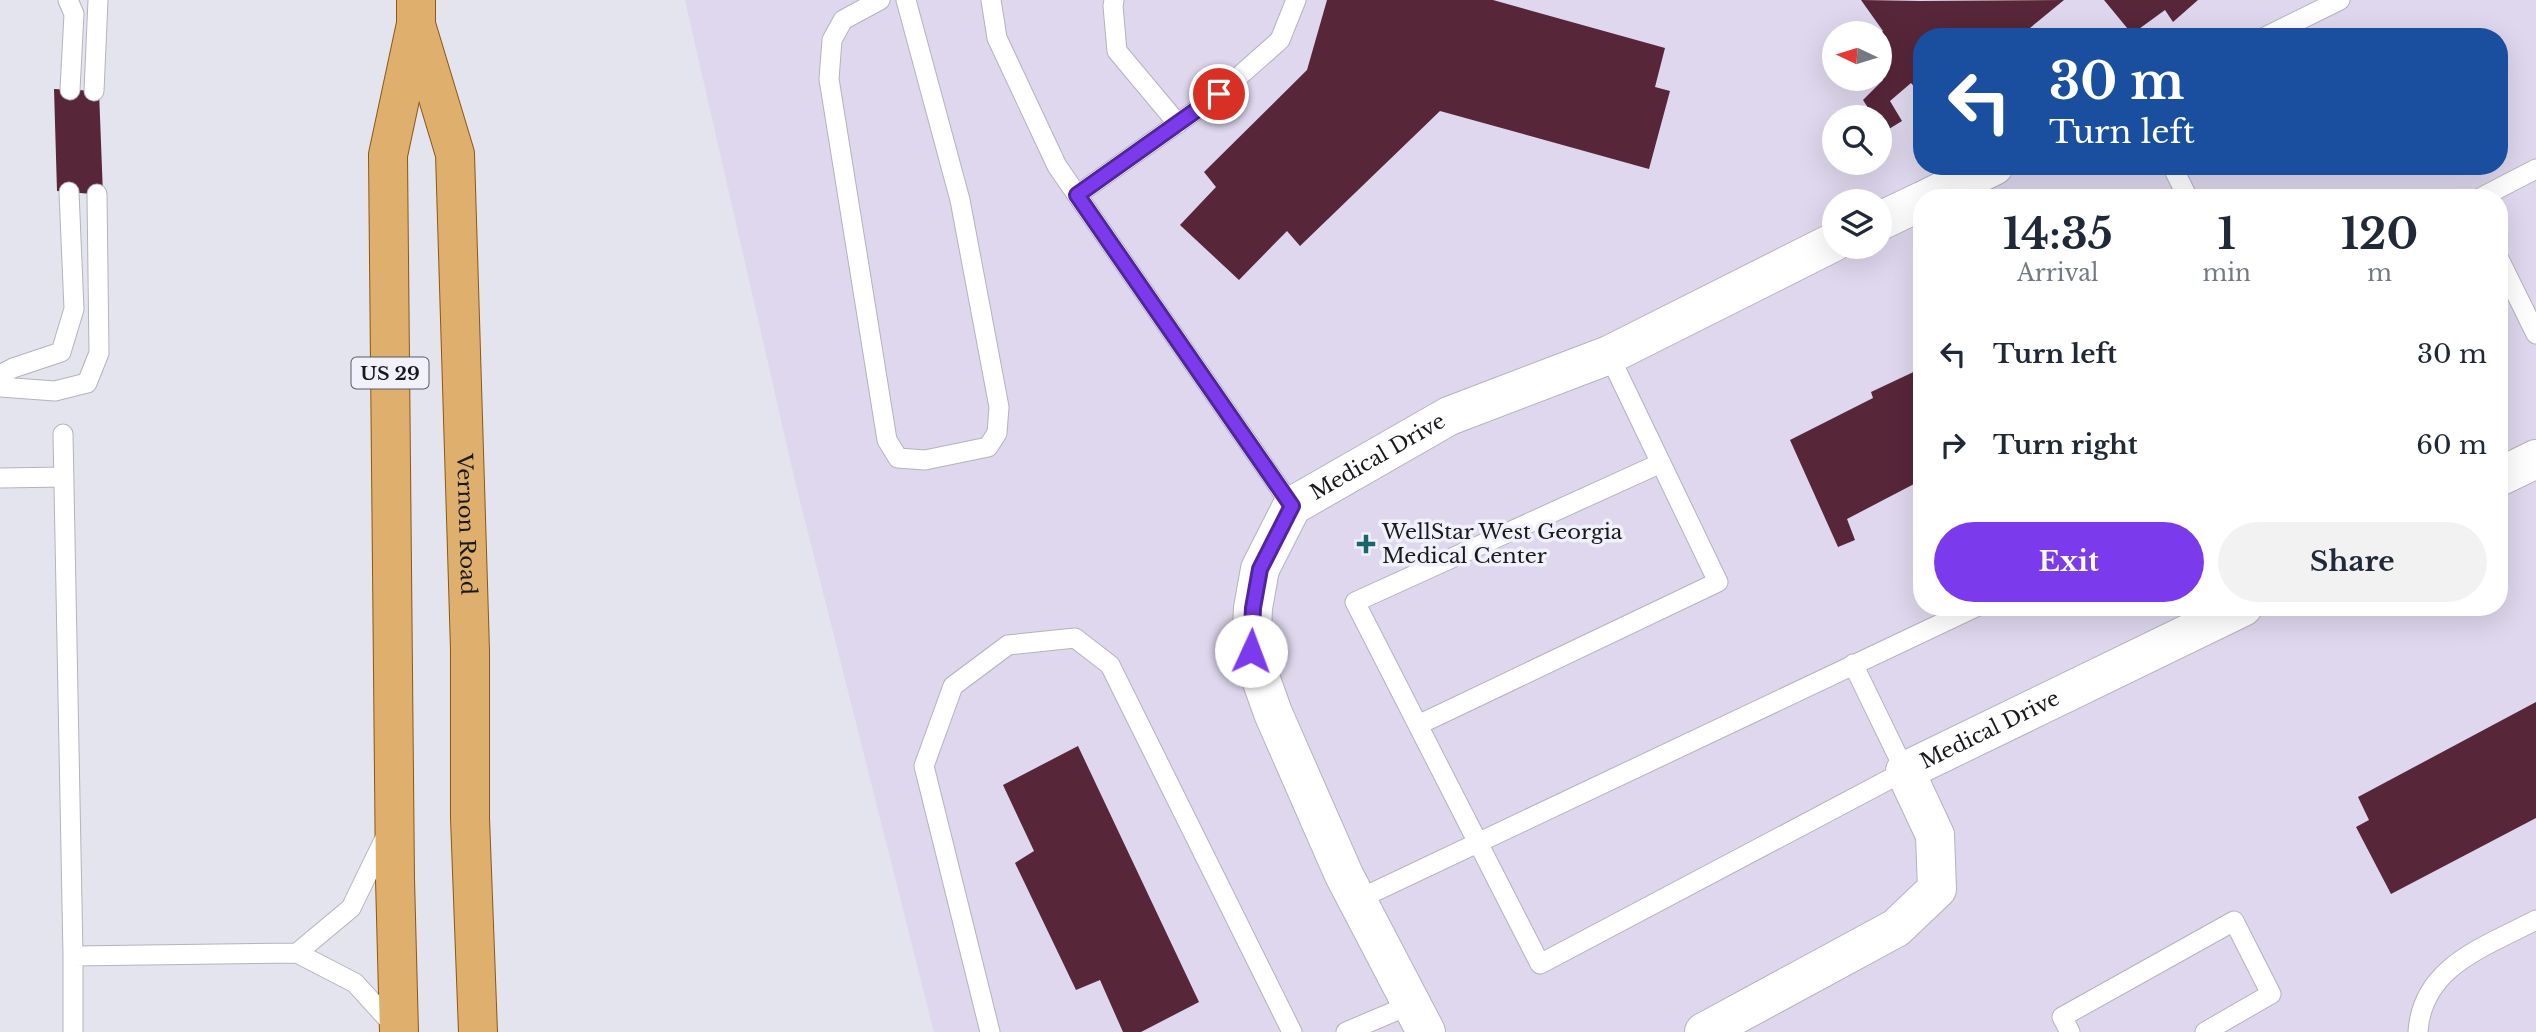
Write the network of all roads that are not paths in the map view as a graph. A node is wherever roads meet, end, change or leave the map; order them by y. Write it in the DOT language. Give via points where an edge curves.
graph roads {
  1 [pos="68,0"];
  2 [pos="98,0"];
  3 [pos="880,0"];
  4 [pos="906,0"];
  5 [pos="991,0"];
  6 [pos="1114,0"];
  7 [pos="1296,0"];
  8 [pos="2340,0"];
  9 [pos="416,12"];
  10 [pos="2283,28"];
  11 [pos="70,90"];
  12 [pos="94,91"];
  13 [pos="1178,124"];
  14 [pos="2536,169"];
  15 [pos="1975,175"];
  16 [pos="1947,189"];
  17 [pos="2497,189"];
  18 [pos="69,192"];
  19 [pos="97,194"];
  20 [pos="1077,195"];
  21 [pos="1913,205"];
  22 [pos="1892,215"];
  23 [pos="1822,248"];
  24 [pos="2508,277"];
  25 [pos="2536,334"];
  26 [pos="1609,355"];
  27 [pos="0,375"];
  28 [pos="0,387"];
  29 [pos="63,434"];
  30 [pos="2536,460"];
  31 [pos="1661,463"];
  32 [pos="2508,473"];
  33 [pos="64,477"];
  34 [pos="0,478"];
  35 [pos="1292,506"];
  36 [pos="1957,616"];
  37 [pos="2224,616"];
  38 [pos="1853,664"];
  39 [pos="1418,724"];
  40 [pos="1905,771"];
  41 [pos="395,820"];
  42 [pos="1478,843"];
  43 [pos="1357,900"];
  44 [pos="2536,920"];
  45 [pos="297,953"];
  46 [pos="74,956"];
  47 [pos="1419,1018"];
  48 [pos="72,1032"];
  49 [pos="399,1032"];
  50 [pos="478,1032"];
  51 [pos="990,1032"];
  52 [pos="1292,1032"];
  53 [pos="1346,1032"];
  54 [pos="1704,1032"];
  55 [pos="2070,1032"];
  56 [pos="2205,1032"];
  57 [pos="2417,1032"];
  1 -- 11 [label="lane" via="74,14"];
  2 -- 12 [label="lane"];
  3 -- 4 [label="lane" via="843,20 832,40 829,79 887,440 898,458 925,460 988,447 997,433 999,407 960,200"];
  5 -- 20 [label="lane" via="997,38 1057,166"];
  6 -- 13 [label="lane" via="1118,51"];
  7 -- 13 [label="lane" via="1280,40"];
  8 -- 10 [label="lane"];
  9 -- 41 [label="main road, Vernon Road / US 29" via="388,155"];
  9 -- 50 [label="main road, Vernon Road / US 29" via="455,155"];
  13 -- 20 [label="lane"];
  14 -- 17 [label="lane"];
  15 -- 16 [label="street"];
  18 -- 27 [label="lane" via="74,309 61,352"];
  19 -- 28 [label="lane" via="99,353 87,383 55,391"];
  20 -- 35 [label="lane"];
  21 -- 22 [label="street"];
  23 -- 26 [label="street, Medical Drive"];
  24 -- 25 [label="lane"];
  26 -- 31 [label="lane"];
  26 -- 35 [label="street, Medical Drive" via="1450,416"];
  29 -- 33 [label="lane"];
  30 -- 32 [label="street"];
  31 -- 39 [label="lane" via="1718,582"];
  31 -- 39 [label="lane" via="1355,602"];
  33 -- 34 [label="lane"];
  33 -- 46 [label="lane"];
  35 -- 43 [label="street, Medical Drive" via="1260,569 1251,651 1273,713"];
  36 -- 38 [label="lane"];
  37 -- 40 [label="street, Medical Drive"];
  38 -- 40 [label="lane"];
  38 -- 42 [label="lane"];
  39 -- 42 [label="lane"];
  40 -- 42 [label="lane" via="1540,964"];
  40 -- 54 [label="street, Medical Drive" via="1935,835 1937,890 1896,928"];
  41 -- 45 [label="lane" via="351,908"];
  41 -- 49 [label="main road, Vernon Road / US 29"];
  42 -- 43 [label="lane"];
  43 -- 47 [label="street, Medical Drive"];
  44 -- 57 [label="lane" via="2446,970 2430,988"];
  45 -- 46 [label="lane"];
  45 -- 49 [label="lane" via="355,983"];
  46 -- 48 [label="lane"];
  47 -- 53 [label="lane"];
  51 -- 52 [label="lane" via="924,766 953,686 1008,645 1075,638 1110,666"];
  55 -- 56 [label="lane" via="2062,1017 2234,920 2272,994"];
}
